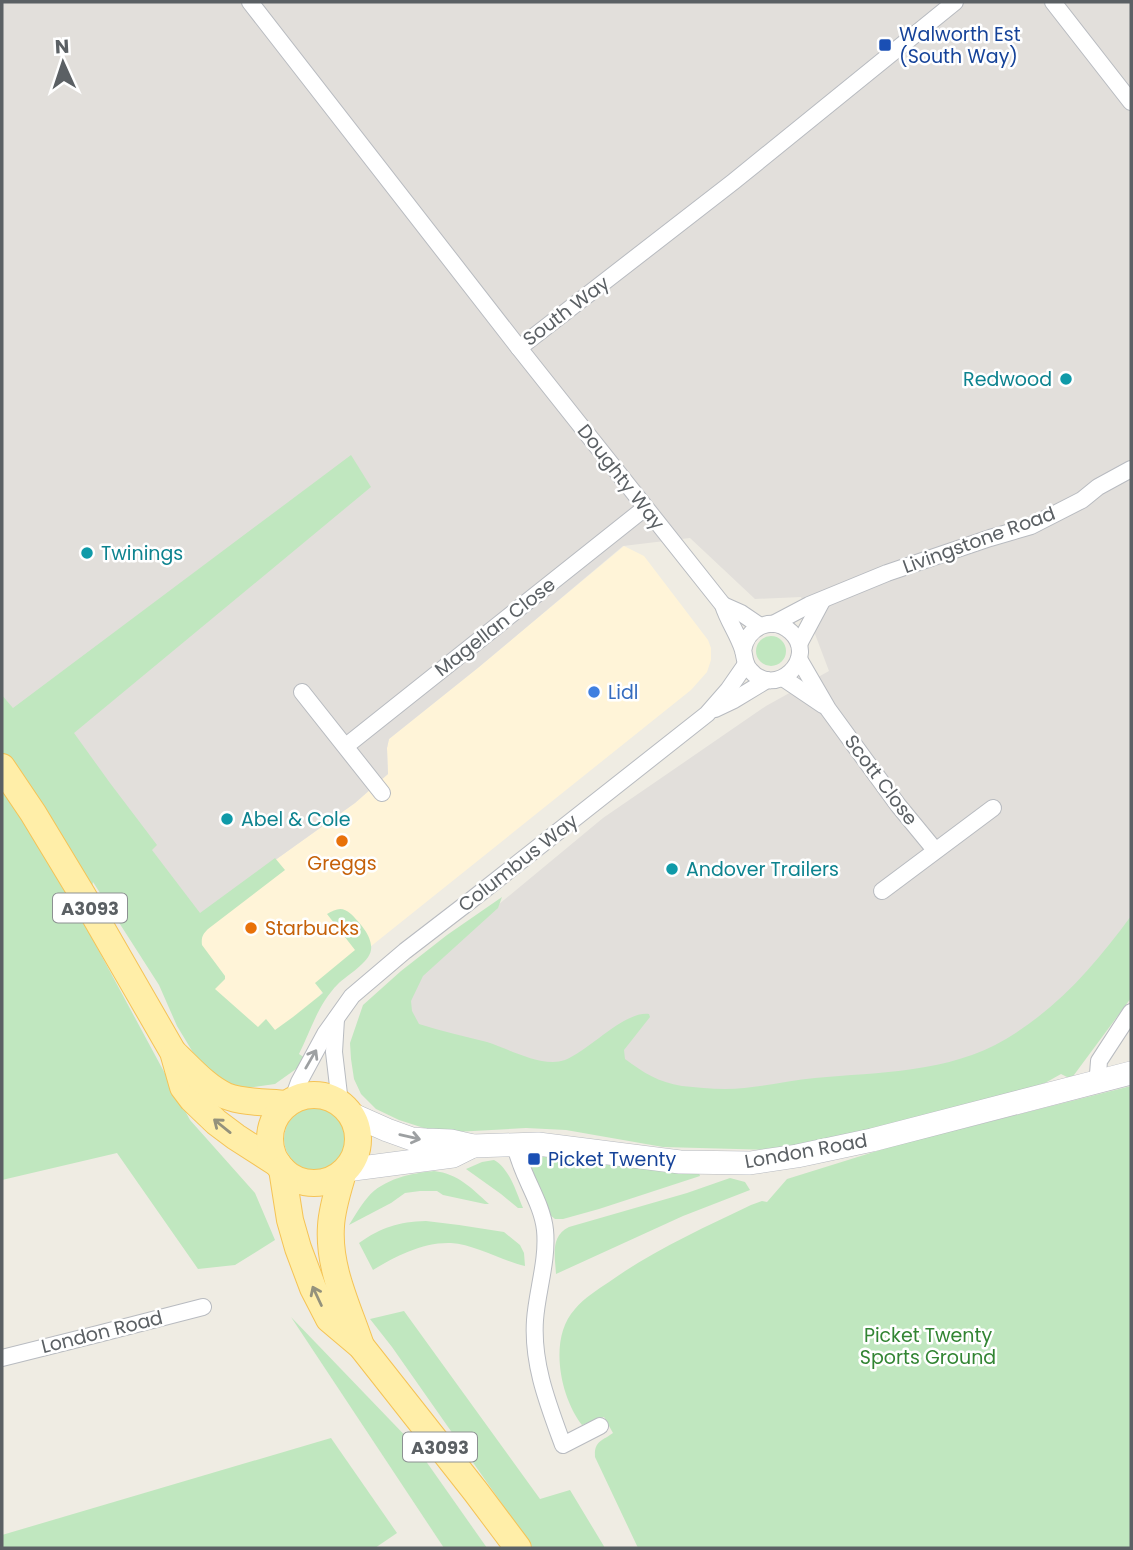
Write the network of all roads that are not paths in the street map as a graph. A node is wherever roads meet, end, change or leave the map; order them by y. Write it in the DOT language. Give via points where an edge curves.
graph roads {
  1 [pos="250,2"];
  2 [pos="955,2"];
  3 [pos="1053,2"];
  4 [pos="1131,102"];
  5 [pos="519,348"];
  6 [pos="1131,469"];
  7 [pos="645,508"];
  8 [pos="822,601"];
  9 [pos="723,606"];
  10 [pos="766,625"];
  11 [pos="799,651"];
  12 [pos="744,658"];
  13 [pos="783,678"];
  14 [pos="766,680"];
  15 [pos="302,692"];
  16 [pos="828,709"];
  17 [pos="707,714"];
  18 [pos="346,746"];
  19 [pos="2,767"];
  20 [pos="382,793"];
  21 [pos="993,808"];
  22 [pos="935,850"];
  23 [pos="882,891"];
  24 [pos="1131,1012"];
  25 [pos="336,1019"];
  26 [pos="173,1052"];
  27 [pos="1131,1073"];
  28 [pos="1100,1081"];
  29 [pos="290,1102"];
  30 [pos="345,1109"];
  31 [pos="515,1144"];
  32 [pos="473,1146"];
  33 [pos="280,1167"];
  34 [pos="344,1171"];
  35 [pos="203,1307"];
  36 [pos="362,1346"];
  37 [pos="3,1353"];
  38 [pos="600,1426"];
  39 [pos="517,1548"];
  1 -- 5 [label="street, South Way"];
  2 -- 5 [label="street, South Way"];
  3 -- 4 [label="street"];
  5 -- 7 [label="street, Doughty Way"];
  6 -- 8 [label="street, Livingstone Road" via="1031,526 912,564"];
  7 -- 9 [label="street, Doughty Way"];
  7 -- 18 [label="street, Magellan Close"];
  8 -- 10 [label="street, Livingstone Road"];
  8 -- 11 [label="street"];
  9 -- 10 [label="street, Doughty Way"];
  9 -- 12 [label="street, Doughty Way"];
  10 -- 11 [label="street" via="786,628"];
  10 -- 12 [label="street" via="746,639"];
  11 -- 13 [label="street" via="793,670"];
  11 -- 16 [label="street, Scott Close"];
  12 -- 14 [label="street" via="751,671"];
  12 -- 17 [label="street, Columbus Way" via="729,690"];
  13 -- 14 [label="street"];
  13 -- 16 [label="street, Scott Close"];
  14 -- 17 [label="street, Columbus Way"];
  15 -- 18 [label="street"];
  16 -- 22 [label="street, Scott Close"];
  17 -- 25 [label="street, Columbus Way" via="405,951 352,996"];
  18 -- 20 [label="street"];
  19 -- 26 [label="main road, A3093"];
  21 -- 22 [label="street"];
  22 -- 23 [label="street"];
  24 -- 28 [label="street" via="1099,1061"];
  29 -- 25 [label="street, Columbus Way, one-way"];
  25 -- 30 [label="street" via="334,1052"];
  26 -- 29 [label="main road, A3093" via="226,1096"];
  33 -- 26 [label="main road, A3093, one-way" via="192,1099 183,1087"];
  27 -- 28 [label="main road, London Road"];
  28 -- 31 [label="main road, London Road" via="872,1140 761,1162 680,1162"];
  29 -- 30 [label="main road" via="317,1095 329,1097"];
  29 -- 33 [label="main road" via="274,1119 270,1132 272,1152"];
  30 -- 32 [label="main road, London Road, one-way" via="412,1139"];
  30 -- 34 [label="main road" via="357,1129 358,1146"];
  31 -- 32 [label="main road, London Road"];
  31 -- 38 [label="street" via="545,1232 534,1333 541,1385 563,1445"];
  32 -- 34 [label="main road, London Road" via="453,1156"];
  33 -- 34 [label="main road" via="292,1177 312,1183 332,1180"];
  36 -- 33 [label="main road, A3093, one-way" via="329,1319 313,1288 290,1220"];
  34 -- 36 [label="main road, A3093" via="332,1217 332,1258"];
  35 -- 37 [label="street, London Road"];
  36 -- 39 [label="main road, A3093"];
}
